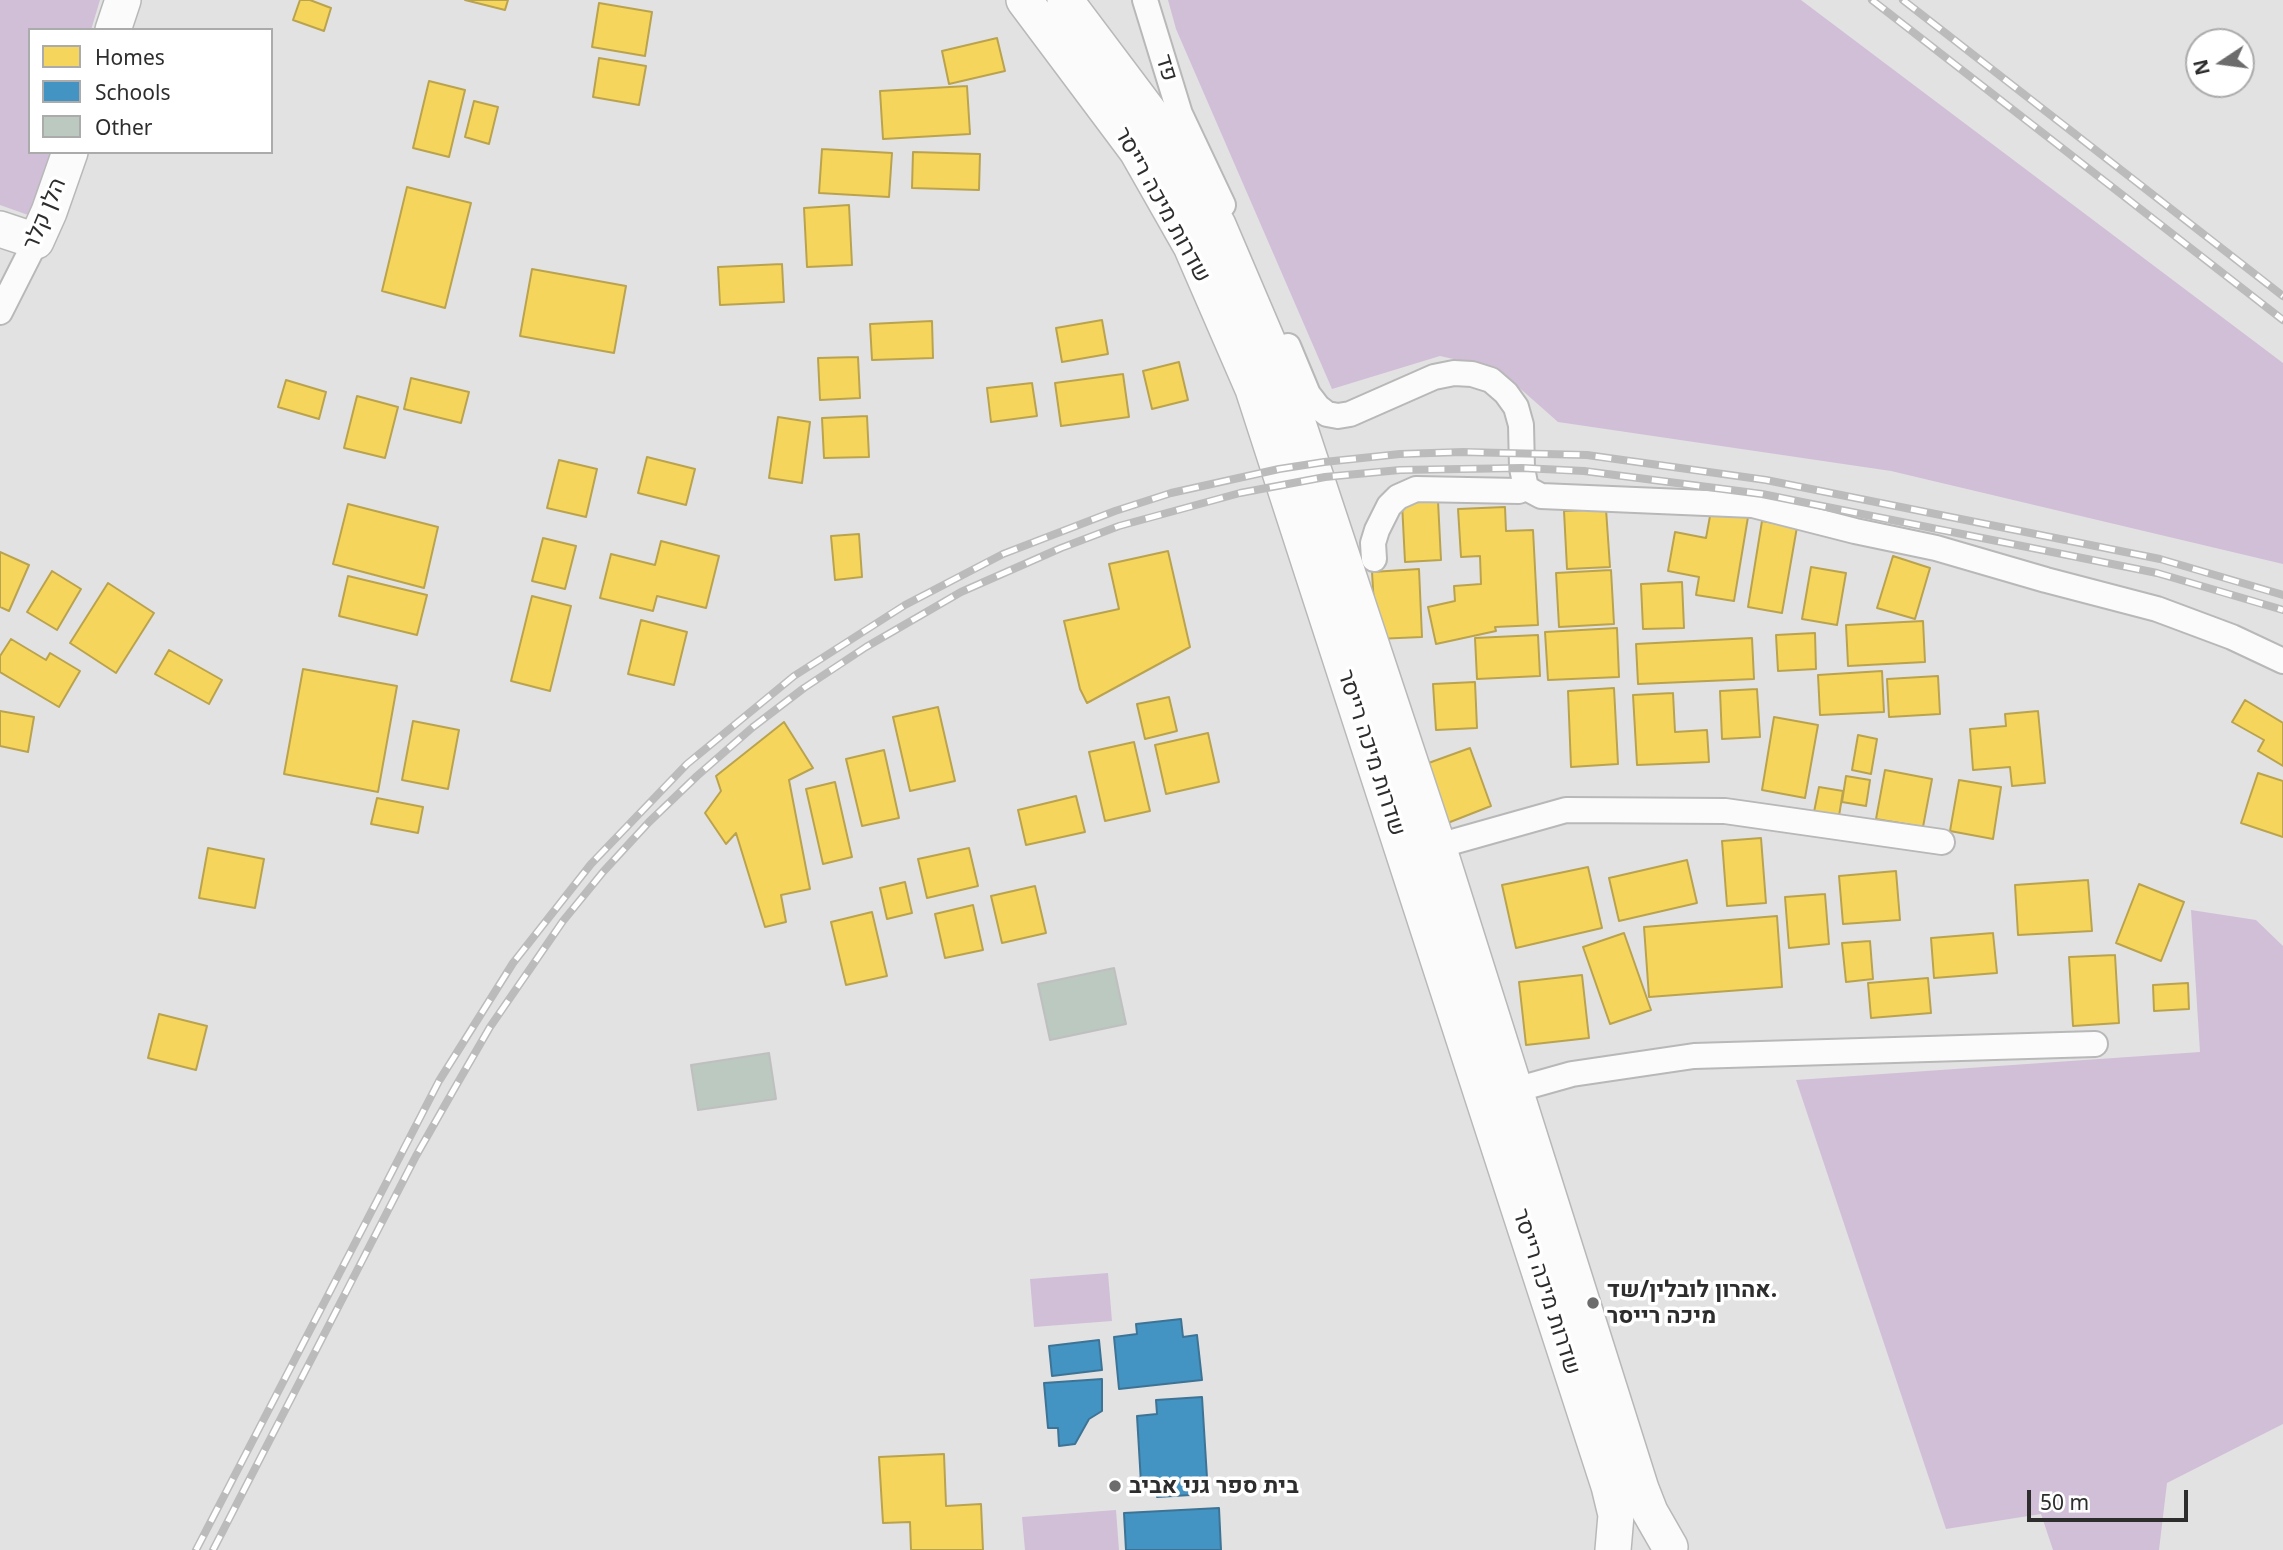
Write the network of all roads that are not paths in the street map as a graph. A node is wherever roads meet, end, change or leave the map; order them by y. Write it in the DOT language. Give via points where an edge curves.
graph roads {
  1 [pos="123,0"];
  2 [pos="1024,0"];
  3 [pos="1065,0"];
  4 [pos="1145,0"];
  5 [pos="114,28"];
  6 [pos="1171,121"];
  7 [pos="69,154"];
  8 [pos="0,229"];
  9 [pos="36,241"];
  10 [pos="0,312"];
  11 [pos="1526,488"];
  12 [pos="1374,559"];
  13 [pos="2283,661"];
  14 [pos="1942,842"];
  15 [pos="1438,846"];
  16 [pos="2095,1044"];
  17 [pos="1516,1090"];
  18 [pos="1672,1548"];
  19 [pos="1613,1550"];
  20 [pos="1619,1550"];
  1 -- 5 [label="street"];
  2 -- 19 [label="street, שדרות מיכה רייסר" via="1137,151 1191,246 1252,389 1609,1486 1616,1515"];
  3 -- 6 [label="street, שדרות מיכה רייסר"];
  4 -- 6 [label="street, פד"];
  6 -- 11 [label="street, פד" via="1318,407 1327,414 1350,414 1434,377 1454,373 1491,380 1516,407"];
  6 -- 15 [label="street, שדרות מיכה רייסר" via="1282,375"];
  7 -- 9 [label="street, הלן קלר"];
  8 -- 9 [label="street"];
  9 -- 10 [label="street, הלן קלר"];
  11 -- 12 [label="street" via="1416,489 1398,497 1377,530"];
  11 -- 13 [label="street" via="1541,496 1753,505 1936,548 2157,610"];
  14 -- 15 [label="street" via="1725,811 1566,810"];
  15 -- 17 [label="street, שדרות מיכה רייסר"];
  16 -- 17 [label="street" via="1695,1056 1572,1074"];
  17 -- 18 [label="street, שדרות מיכה רייסר" via="1641,1489"];
  18 -- 20 [label="street" via="1645,1539"];
}
